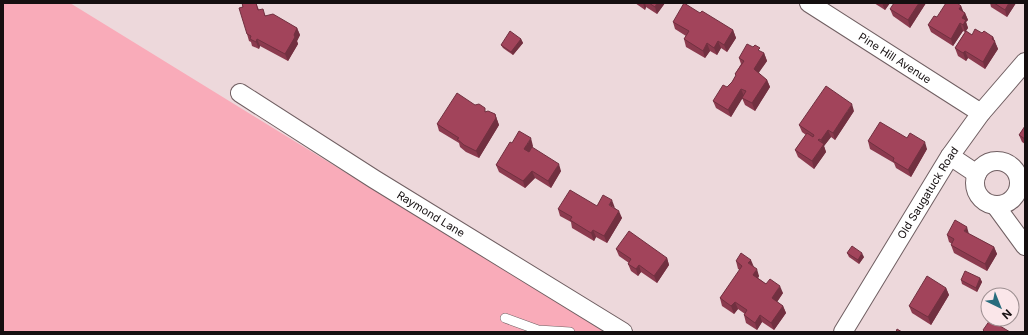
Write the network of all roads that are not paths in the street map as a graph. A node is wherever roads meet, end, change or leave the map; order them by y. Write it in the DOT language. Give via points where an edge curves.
graph roads {
  1 [pos="809,3"];
  2 [pos="1025,62"];
  3 [pos="240,92"];
  4 [pos="981,113"];
  5 [pos="950,156"];
  6 [pos="977,174"];
  7 [pos="1022,185"];
  8 [pos="994,205"];
  9 [pos="1025,246"];
  10 [pos="505,318"];
  11 [pos="570,332"];
  12 [pos="623,332"];
  13 [pos="843,332"];
  1 -- 4 [label="street, Pine Hill Avenue"];
  2 -- 4 [label="street, Old Saugatuck Road"];
  3 -- 12 [label="street, Raymond Lane" via="374,179"];
  4 -- 5 [label="street, Old Saugatuck Road"];
  5 -- 6 [label="street"];
  5 -- 13 [label="street, Old Saugatuck Road"];
  6 -- 7 [label="street" via="990,162 1001,162 1014,170"];
  6 -- 8 [label="street" via="975,182 978,194 987,203"];
  7 -- 8 [label="street" via="1006,204"];
  8 -- 9 [label="street"];
  10 -- 11 [label="lane" via="538,330"];
}
